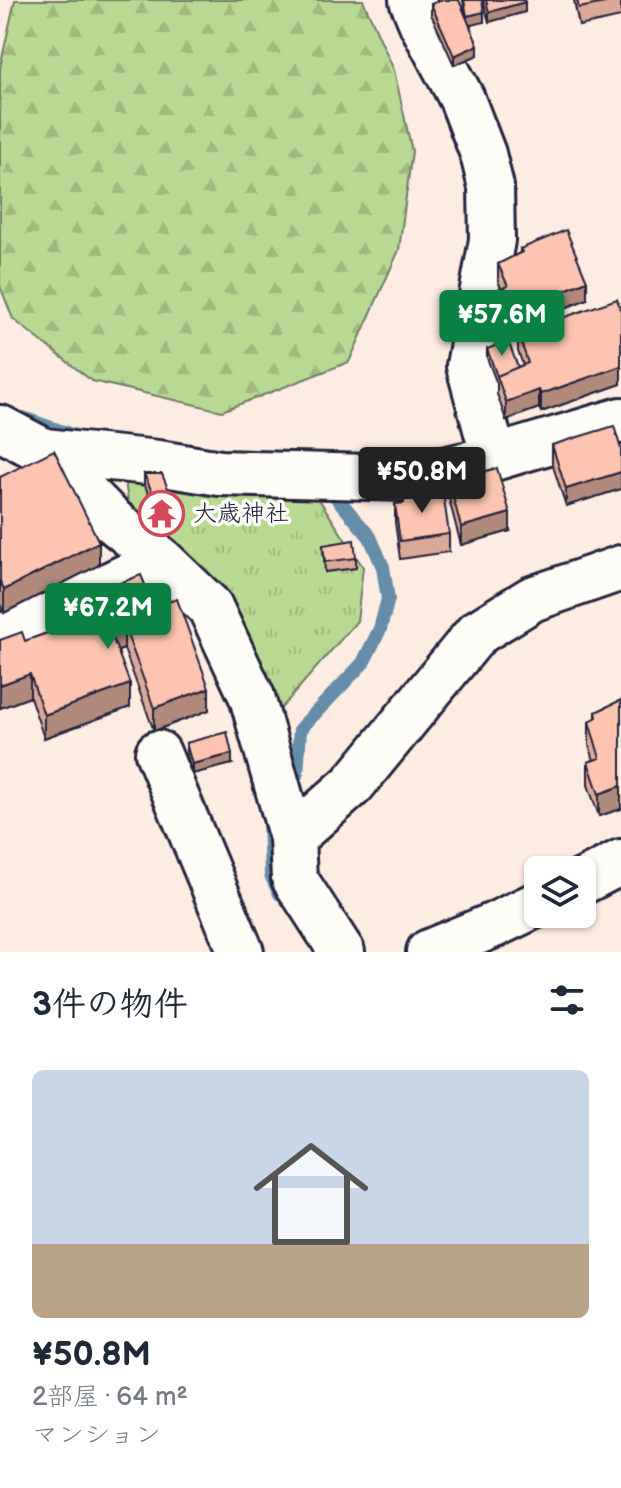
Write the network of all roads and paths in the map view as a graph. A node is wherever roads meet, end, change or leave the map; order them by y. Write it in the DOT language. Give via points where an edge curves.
graph roads {
  1 [pos="412,0"];
  2 [pos="621,420"];
  3 [pos="0,428"];
  4 [pos="44,451"];
  5 [pos="494,458"];
  6 [pos="161,560"];
  7 [pos="621,568"];
  8 [pos="0,638"];
  9 [pos="158,753"];
  10 [pos="292,838"];
  11 [pos="621,862"];
  12 [pos="596,875"];
  13 [pos="524,918"];
  14 [pos="503,939"];
  15 [pos="241,952"];
  16 [pos="342,952"];
  17 [pos="429,952"];
  1 -- 5 [label="street" via="462,99 491,187 492,240 469,366"];
  2 -- 5 [label="street"];
  3 -- 4 [label="street"];
  4 -- 5 [label="street" via="220,473 395,478"];
  4 -- 6 [label="street" via="113,521"];
  6 -- 8 [label="street"];
  6 -- 10 [label="street" via="210,607 252,697"];
  7 -- 10 [label="street" via="532,599 477,633 353,784"];
  9 -- 15 [label="street"];
  10 -- 16 [label="street" via="294,878"];
  11 -- 12 [label="street"];
  13 -- 14 [label="street"];
  14 -- 17 [label="street"];
}
